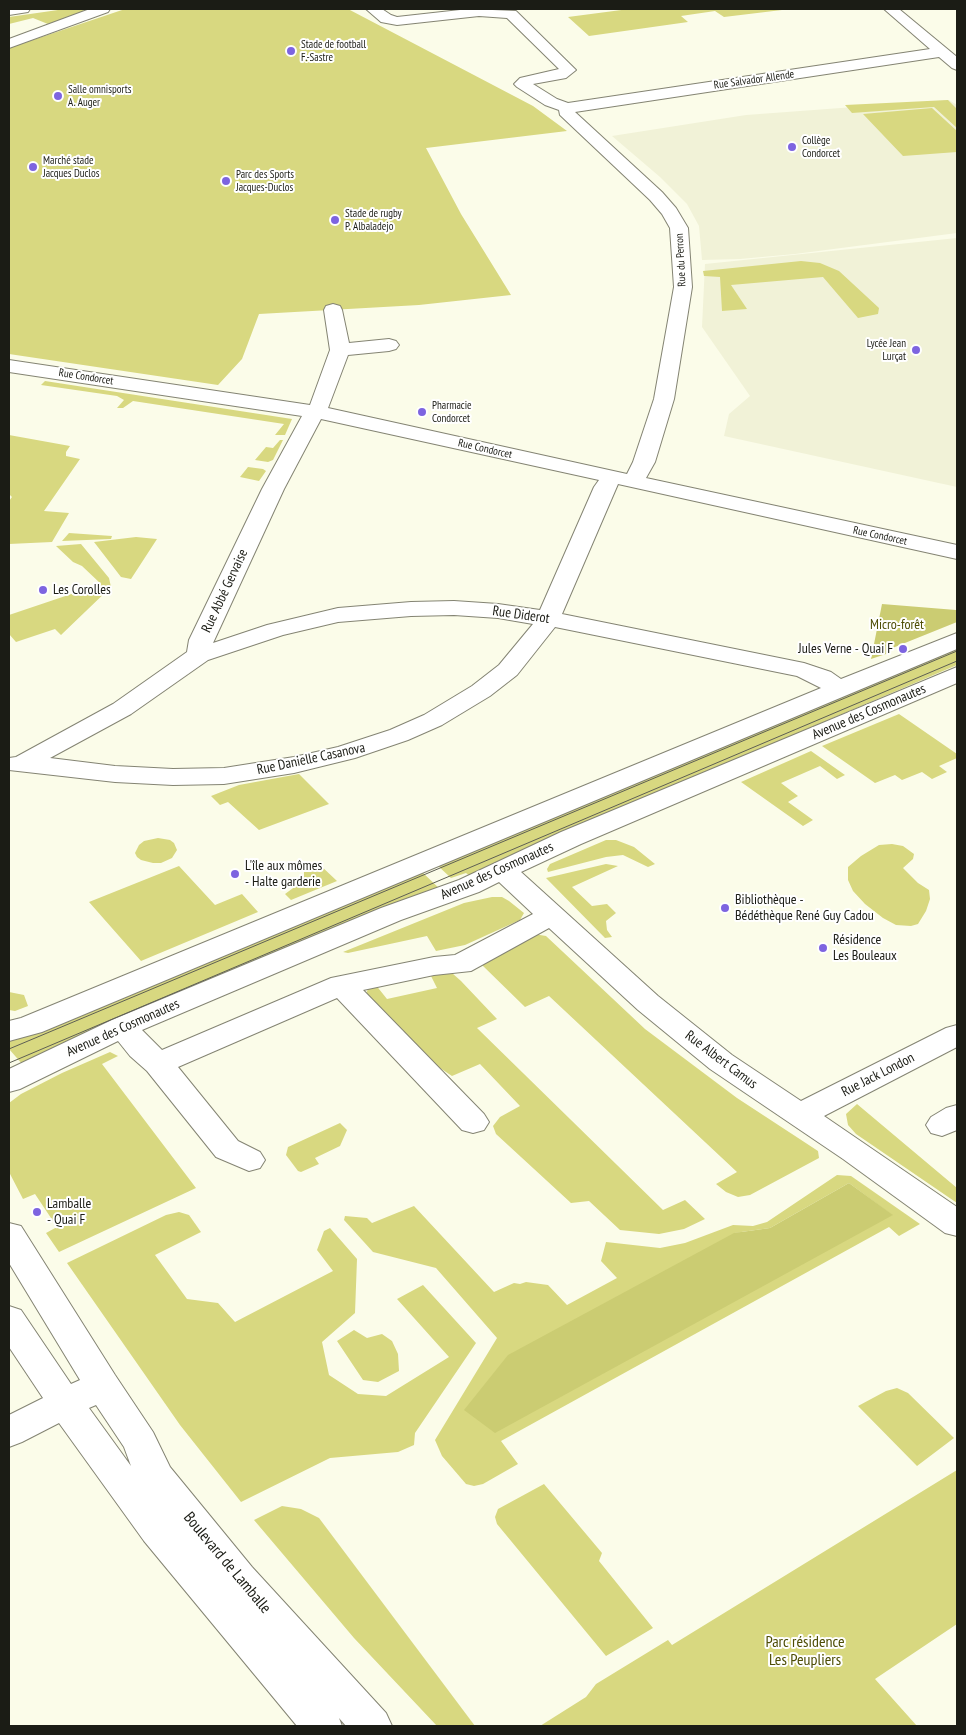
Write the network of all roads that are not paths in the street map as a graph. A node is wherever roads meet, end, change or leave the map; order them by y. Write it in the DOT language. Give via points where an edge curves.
graph roads {
  1 [pos="23,9"];
  2 [pos="102,9"];
  3 [pos="373,9"];
  4 [pos="891,9"];
  5 [pos="9,11"];
  6 [pos="9,44"];
  7 [pos="943,45"];
  8 [pos="957,65"];
  9 [pos="567,108"];
  10 [pos="333,310"];
  11 [pos="388,345"];
  12 [pos="340,350"];
  13 [pos="9,366"];
  14 [pos="316,412"];
  15 [pos="623,479"];
  16 [pos="957,552"];
  17 [pos="548,619"];
  18 [pos="957,640"];
  19 [pos="199,655"];
  20 [pos="957,674"];
  21 [pos="839,689"];
  22 [pos="16,765"];
  23 [pos="504,871"];
  24 [pos="552,916"];
  25 [pos="341,985"];
  26 [pos="123,1027"];
  27 [pos="9,1031"];
  28 [pos="957,1035"];
  29 [pos="158,1064"];
  30 [pos="9,1081"];
  31 [pos="799,1115"];
  32 [pos="473,1122"];
  33 [pos="249,1160"];
  34 [pos="957,1224"];
  35 [pos="9,1235"];
  36 [pos="9,1319"];
  37 [pos="102,1385"];
  38 [pos="66,1405"];
  39 [pos="9,1432"];
  40 [pos="322,1726"];
  41 [pos="372,1726"];
  1 -- 5 [label="street"];
  2 -- 6 [label="street"];
  3 -- 9 [label="street" via="386,19 397,21 479,12 511,14 568,70 561,75 522,84"];
  4 -- 7 [label="street" via="928,40"];
  7 -- 8 [label="street"];
  7 -- 9 [label="street, Rue Salvador Allende"];
  9 -- 15 [label="street, Rue du Perron" via="566,112 656,196 679,228 683,287 664,399 644,462"];
  10 -- 12 [label="street"];
  11 -- 12 [label="street"];
  12 -- 14 [label="street, Rue Abbé Gervaise"];
  13 -- 14 [label="street, Rue Condorcet"];
  14 -- 15 [label="street, Rue Condorcet"];
  14 -- 19 [label="street, Rue Abbé Gervaise" via="269,498 201,640"];
  15 -- 16 [label="street, Rue Condorcet"];
  15 -- 17 [label="street, Rue Danielle Casanova" via="604,487"];
  17 -- 19 [label="street, Rue Diderot" via="454,608 366,612 312,620"];
  17 -- 21 [label="street, Rue Diderot" via="804,670"];
  17 -- 22 [label="street, Rue Danielle Casanova" via="513,665 481,691 433,720 346,754 224,776 115,774"];
  18 -- 21 [label="street"];
  19 -- 22 [label="street" via="122,709"];
  20 -- 23 [label="street, Avenue des Cosmonautes" via="571,838"];
  21 -- 27 [label="street"];
  23 -- 24 [label="street, Rue Albert Camus"];
  23 -- 26 [label="street, Avenue des Cosmonautes" via="391,914"];
  24 -- 25 [label="street" via="461,964 434,966"];
  24 -- 31 [label="street, Rue Albert Camus" via="648,1003 720,1062"];
  25 -- 29 [label="street"];
  25 -- 32 [label="street"];
  26 -- 29 [label="street"];
  26 -- 30 [label="street, Avenue des Cosmonautes"];
  28 -- 31 [label="street, Rue Jack London"];
  29 -- 33 [label="street" via="228,1148"];
  31 -- 34 [label="street, Rue Albert Camus"];
  35 -- 37 [label="street, Boulevard de Lamballe"];
  36 -- 38 [label="street"];
  37 -- 38 [label="street"];
  37 -- 41 [label="street, Boulevard de Lamballe" via="140,1442 157,1478 209,1544"];
  38 -- 39 [label="street"];
  38 -- 40 [label="street" via="157,1530"];
}
